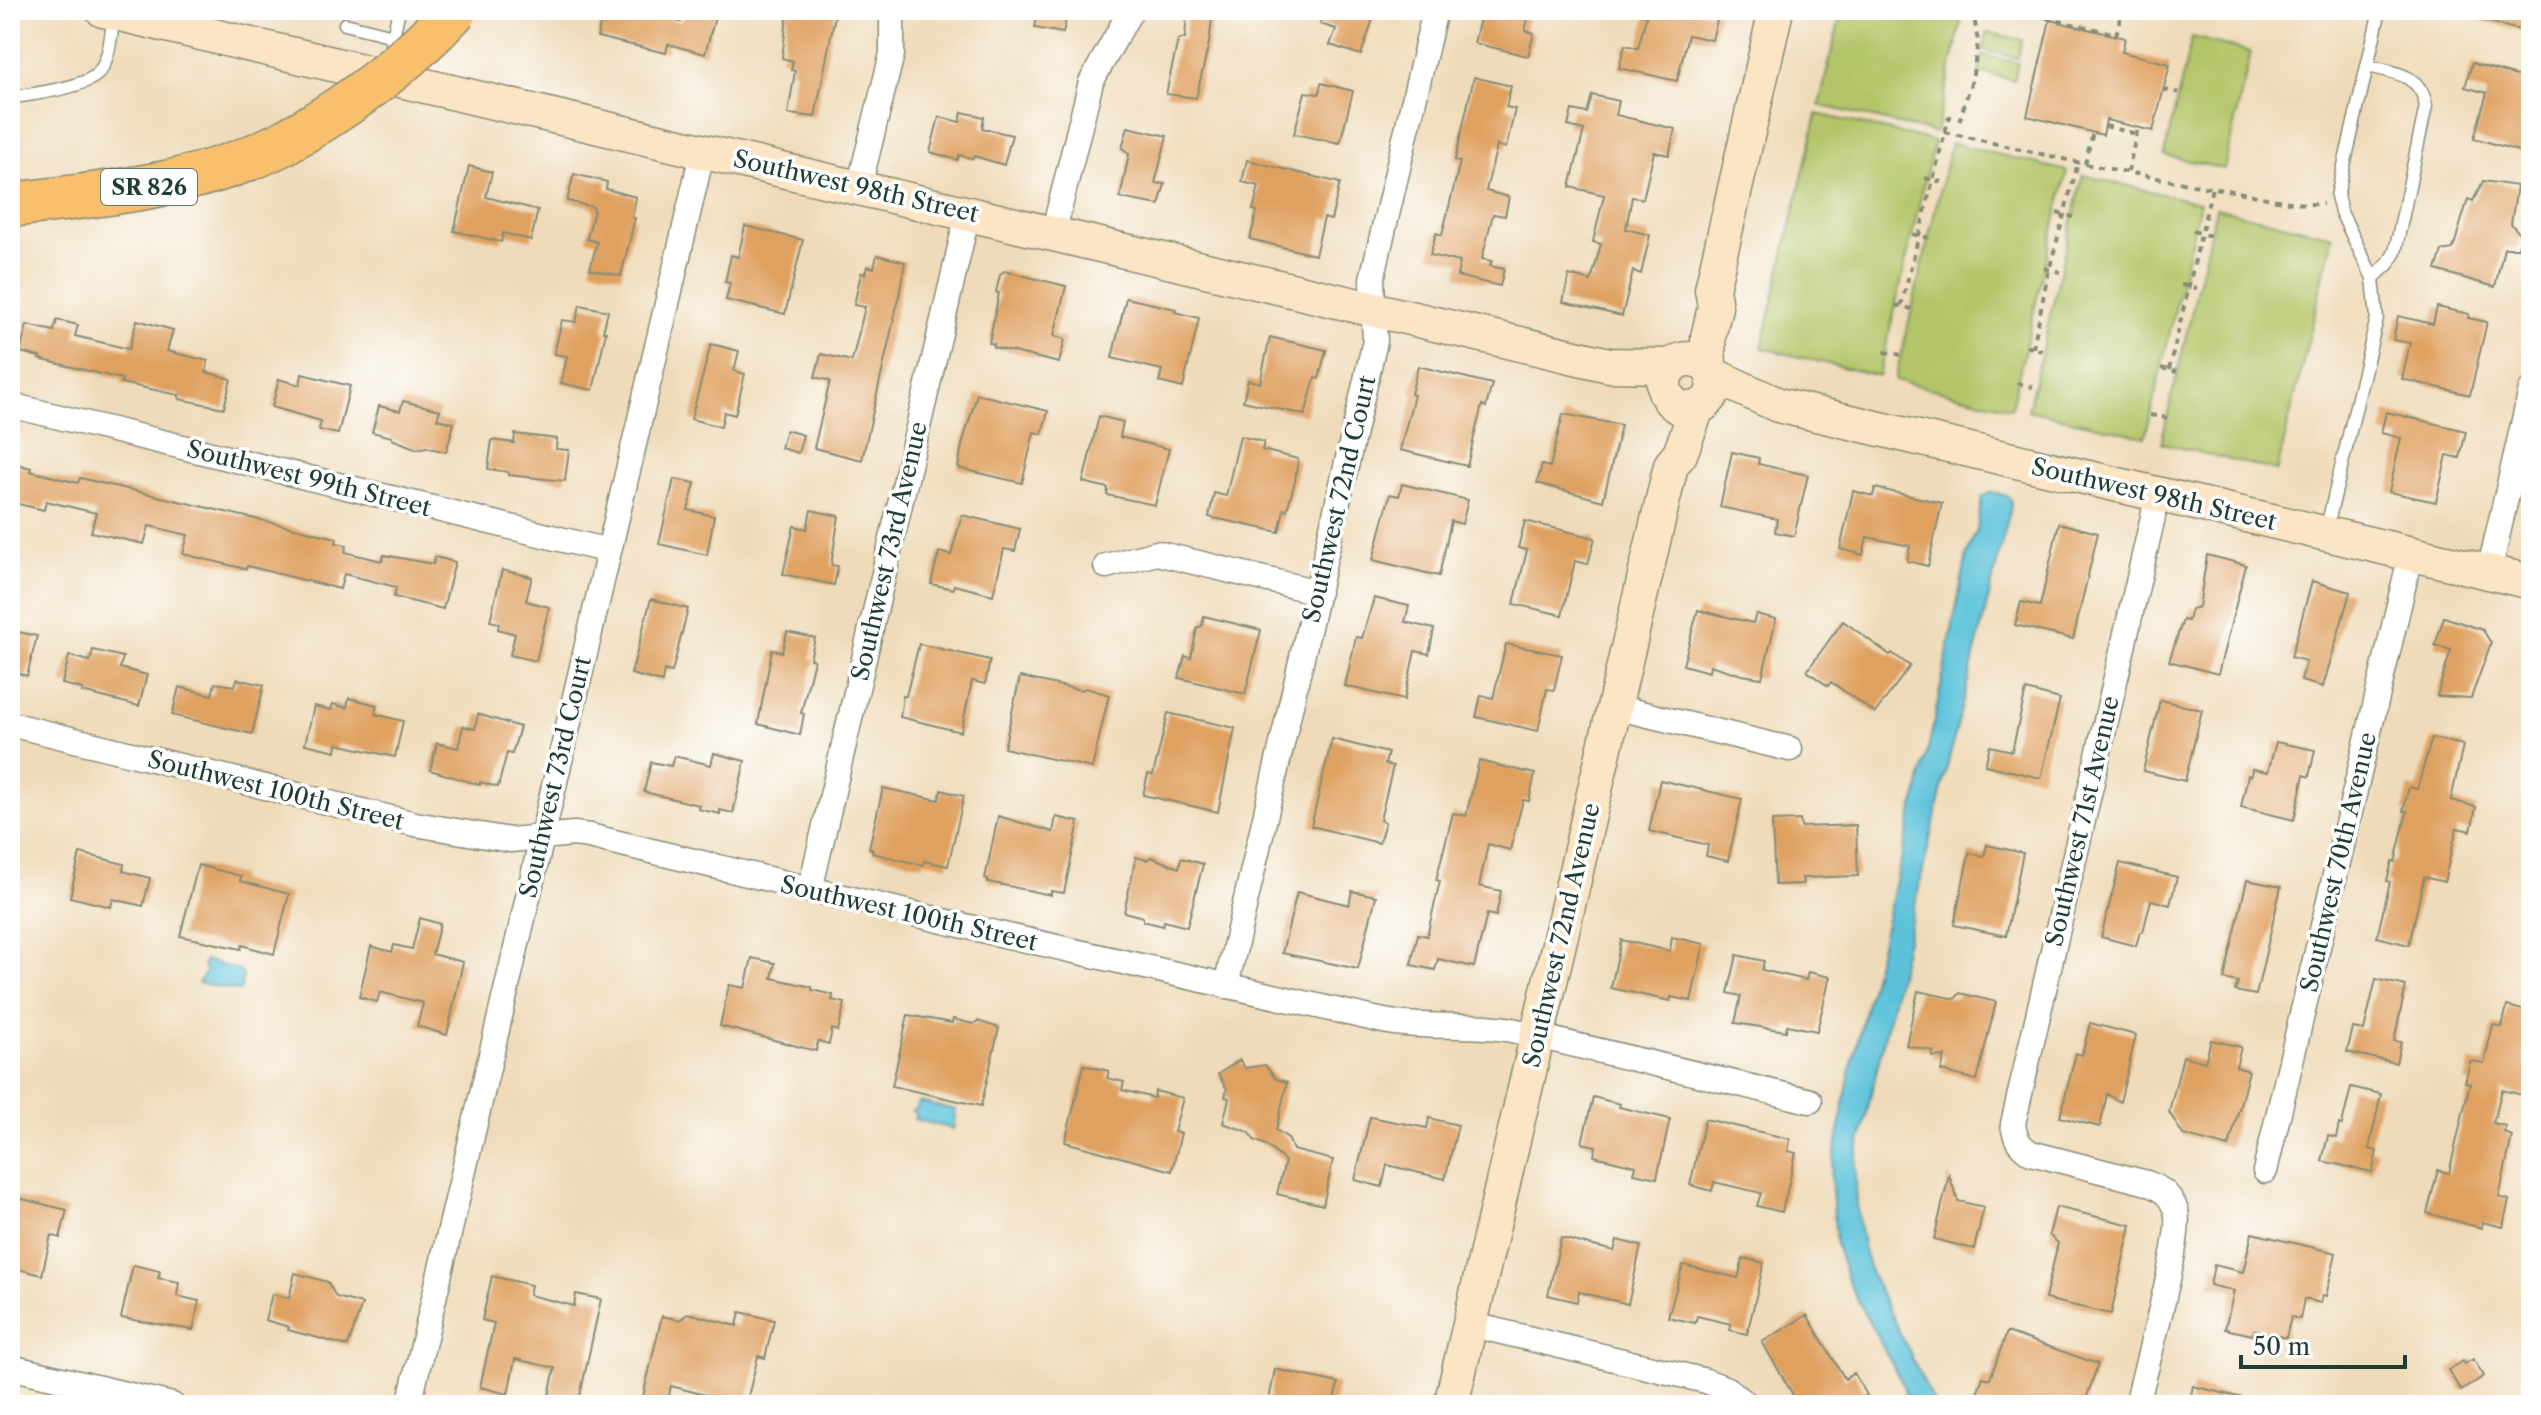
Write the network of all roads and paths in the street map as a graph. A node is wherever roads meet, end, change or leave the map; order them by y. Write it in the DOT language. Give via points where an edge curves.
graph roads {
  1 [pos="399,10"];
  2 [pos="455,10"];
  3 [pos="892,10"];
  4 [pos="1131,10"];
  5 [pos="1435,10"];
  6 [pos="1776,10"];
  7 [pos="1973,10"];
  8 [pos="2011,10"];
  9 [pos="2122,10"];
  10 [pos="2380,10"];
  11 [pos="108,11"];
  12 [pos="176,18"];
  13 [pos="345,24"];
  14 [pos="393,36"];
  15 [pos="2367,66"];
  16 [pos="384,75"];
  17 [pos="2163,89"];
  18 [pos="2179,93"];
  19 [pos="10,98"];
  20 [pos="2105,126"];
  21 [pos="2138,127"];
  22 [pos="1945,132"];
  23 [pos="2093,132"];
  24 [pos="2136,134"];
  25 [pos="703,150"];
  26 [pos="2078,163"];
  27 [pos="2085,164"];
  28 [pos="2128,172"];
  29 [pos="1925,178"];
  30 [pos="1933,180"];
  31 [pos="1942,182"];
  32 [pos="859,187"];
  33 [pos="2212,188"];
  34 [pos="10,205"];
  35 [pos="2304,205"];
  36 [pos="968,213"];
  37 [pos="2057,213"];
  38 [pos="2064,215"];
  39 [pos="2073,217"];
  40 [pos="2193,231"];
  41 [pos="1053,234"];
  42 [pos="1912,234"];
  43 [pos="2201,234"];
  44 [pos="1920,236"];
  45 [pos="2210,236"];
  46 [pos="1929,238"];
  47 [pos="2047,268"];
  48 [pos="2060,272"];
  49 [pos="2373,278"];
  50 [pos="2181,285"];
  51 [pos="2189,287"];
  52 [pos="2197,288"];
  53 [pos="1912,309"];
  54 [pos="1373,310"];
  55 [pos="2026,346"];
  56 [pos="2033,348"];
  57 [pos="2042,351"];
  58 [pos="1884,352"];
  59 [pos="1901,355"];
  60 [pos="2161,368"];
  61 [pos="2169,370"];
  62 [pos="2177,372"];
  63 [pos="2017,383"];
  64 [pos="1689,385"];
  65 [pos="2033,387"];
  66 [pos="2531,390"];
  67 [pos="10,405"];
  68 [pos="2150,415"];
  69 [pos="2167,418"];
  70 [pos="2158,495"];
  71 [pos="2325,535"];
  72 [pos="609,551"];
  73 [pos="2411,554"];
  74 [pos="1106,566"];
  75 [pos="2489,572"];
  76 [pos="2531,582"];
  77 [pos="1318,592"];
  78 [pos="1615,707"];
  79 [pos="10,724"];
  80 [pos="1790,749"];
  81 [pos="541,836"];
  82 [pos="810,890"];
  83 [pos="1226,986"];
  84 [pos="1538,1036"];
  85 [pos="1810,1101"];
  86 [pos="2265,1171"];
  87 [pos="1469,1324"];
  88 [pos="10,1367"];
  89 [pos="172,1405"];
  90 [pos="409,1405"];
  91 [pos="1451,1405"];
  92 [pos="1748,1405"];
  93 [pos="2137,1405"];
  1 -- 14 [label="lane"];
  2 -- 34 [label="highway, SR 826, bridge" via="376,85 257,156 194,178"];
  3 -- 32 [label="street" via="892,54"];
  4 -- 41 [label="street" via="1086,96"];
  5 -- 54 [label="street, Southwest 72nd Court" via="1372,279"];
  6 -- 64 [label="street, Southwest 72nd Avenue" via="1712,289 1715,307"];
  7 -- 22 [label="path" via="1978,42 1972,80 1960,119 1949,117"];
  8 -- 9 [label="path" via="2116,35"];
  10 -- 15 [label="lane"];
  11 -- 12 [label="street, Southwest 98th Street"];
  11 -- 19 [label="lane" via="104,60 95,78"];
  12 -- 16 [label="street, Southwest 98th Street"];
  13 -- 14 [label="lane"];
  14 -- 16 [label="lane"];
  15 -- 49 [label="lane" via="2337,196"];
  15 -- 49 [label="lane" via="2414,81 2426,106 2395,252"];
  16 -- 25 [label="street, Southwest 98th Street"];
  17 -- 18 [label="path"];
  20 -- 24 [label="path"];
  21 -- 24 [label="path"];
  22 -- 26 [label="path"];
  22 -- 30 [label="path"];
  23 -- 27 [label="path"];
  24 -- 28 [label="path"];
  25 -- 32 [label="street, Southwest 98th Street"];
  25 -- 72 [label="street, Southwest 73rd Court"];
  26 -- 27 [label="path"];
  26 -- 38 [label="path"];
  27 -- 28 [label="path"];
  28 -- 33 [label="path"];
  29 -- 30 [label="path"];
  30 -- 31 [label="path"];
  30 -- 44 [label="path"];
  32 -- 36 [label="street, Southwest 98th Street"];
  33 -- 35 [label="path"];
  33 -- 43 [label="path"];
  36 -- 41 [label="street, Southwest 98th Street"];
  36 -- 82 [label="street, Southwest 73rd Avenue"];
  37 -- 38 [label="path"];
  38 -- 39 [label="path"];
  38 -- 47 [label="path"];
  40 -- 43 [label="path"];
  41 -- 54 [label="street, Southwest 98th Street"];
  42 -- 44 [label="path"];
  43 -- 45 [label="path"];
  43 -- 51 [label="path"];
  44 -- 46 [label="path"];
  44 -- 53 [label="path" via="1898,306"];
  47 -- 48 [label="path"];
  47 -- 56 [label="path"];
  49 -- 71 [label="lane" via="2374,336"];
  50 -- 51 [label="path"];
  51 -- 52 [label="path"];
  51 -- 61 [label="path"];
  54 -- 64 [label="street, Southwest 98th Street"];
  54 -- 77 [label="street, Southwest 72nd Court" via="1375,341"];
  55 -- 56 [label="path"];
  56 -- 57 [label="path"];
  58 -- 59 [label="path"];
  60 -- 61 [label="path"];
  61 -- 62 [label="path"];
  63 -- 65 [label="path"];
  64 -- 70 [label="street, Southwest 98th Street"];
  64 -- 78 [label="street, Southwest 72nd Avenue" via="1667,450 1671,465"];
  66 -- 75 [label="street"];
  67 -- 72 [label="street, Southwest 99th Street"];
  68 -- 69 [label="path"];
  70 -- 71 [label="street, Southwest 98th Street"];
  70 -- 93 [label="street, Southwest 71st Avenue" via="2013,1124 2020,1146 2045,1159 2147,1183 2164,1191 2178,1214"];
  71 -- 73 [label="street, Southwest 98th Street"];
  72 -- 81 [label="street, Southwest 73rd Court"];
  73 -- 75 [label="street, Southwest 98th Street"];
  73 -- 86 [label="street, Southwest 70th Avenue"];
  74 -- 77 [label="street" via="1157,553"];
  75 -- 76 [label="street, Southwest 98th Street"];
  77 -- 83 [label="street, Southwest 72nd Court"];
  78 -- 80 [label="street"];
  78 -- 84 [label="street, Southwest 72nd Avenue"];
  79 -- 81 [label="street, Southwest 100th Street" via="415,824 510,840"];
  81 -- 82 [label="street, Southwest 100th Street" via="589,836"];
  81 -- 90 [label="street, Southwest 73rd Court"];
  82 -- 83 [label="street, Southwest 100th Street"];
  83 -- 84 [label="street, Southwest 100th Street" via="1392,1023 1494,1027"];
  84 -- 85 [label="street, Southwest 100th Street"];
  84 -- 87 [label="street, Southwest 72nd Avenue"];
  87 -- 91 [label="street, Southwest 72nd Avenue"];
  87 -- 92 [label="street" via="1706,1381"];
  88 -- 89 [label="street"];
}
